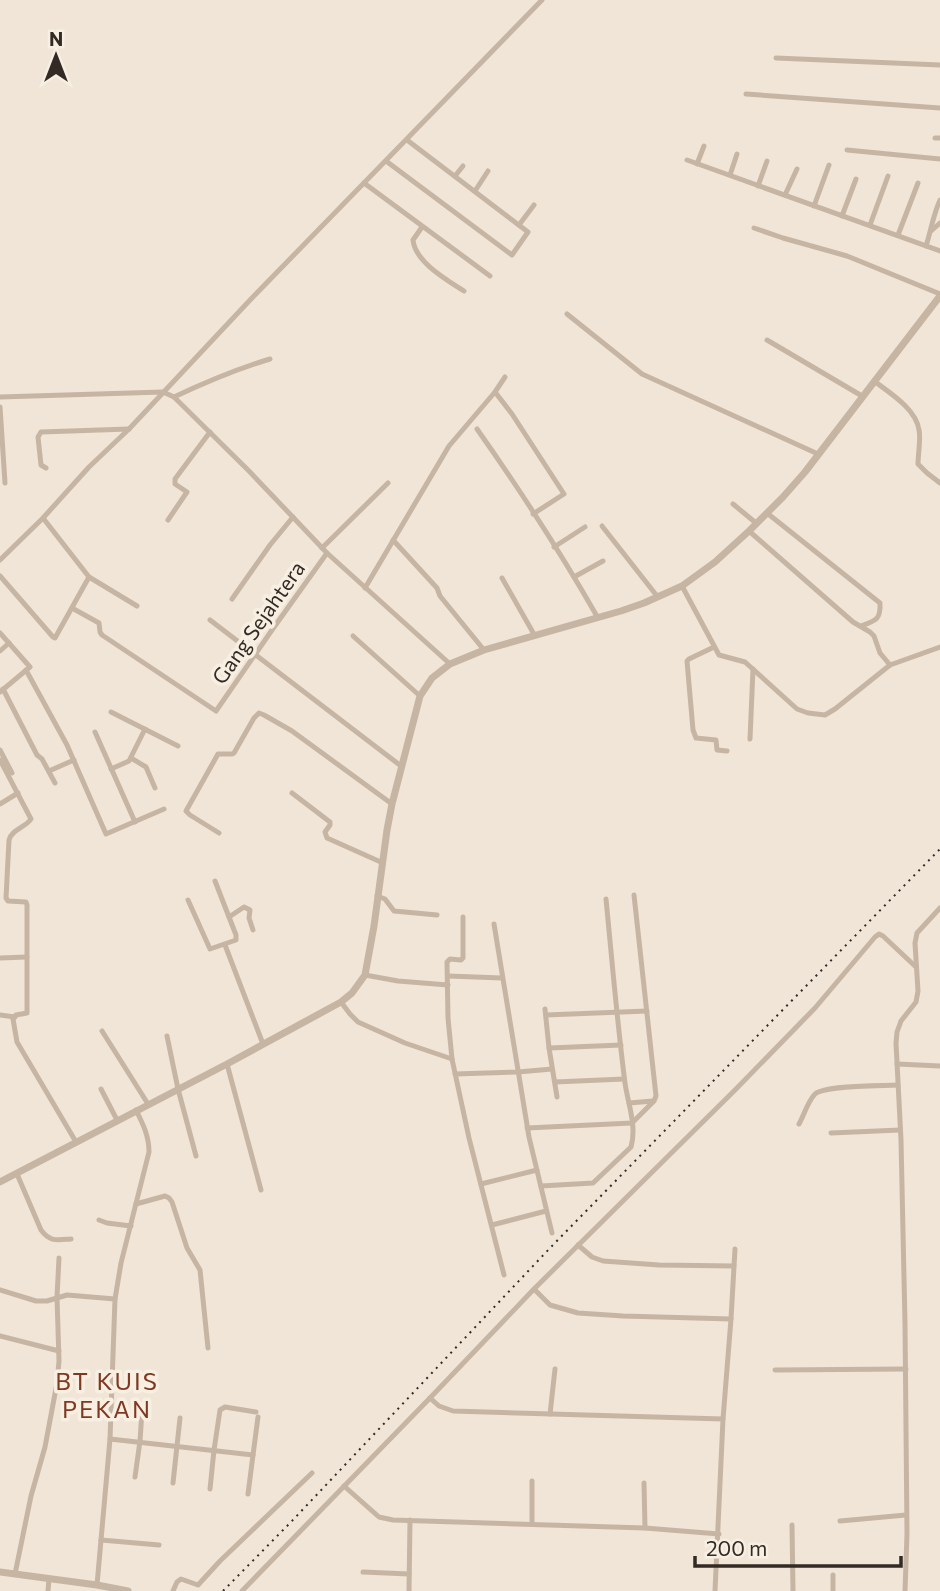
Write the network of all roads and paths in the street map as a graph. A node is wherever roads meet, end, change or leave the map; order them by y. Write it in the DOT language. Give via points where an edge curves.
graph roads {
  1 [pos="542,0"];
  2 [pos="776,58"];
  3 [pos="940,65"];
  4 [pos="746,94"];
  5 [pos="940,108"];
  6 [pos="407,139"];
  7 [pos="704,146"];
  8 [pos="847,150"];
  9 [pos="737,154"];
  10 [pos="940,159"];
  11 [pos="687,160"];
  12 [pos="386,161"];
  13 [pos="767,162"];
  14 [pos="697,164"];
  15 [pos="829,165"];
  16 [pos="463,166"];
  17 [pos="797,169"];
  18 [pos="488,171"];
  19 [pos="730,175"];
  20 [pos="455,176"];
  21 [pos="888,176"];
  22 [pos="856,178"];
  23 [pos="364,183"];
  24 [pos="918,183"];
  25 [pos="758,186"];
  26 [pos="475,191"];
  27 [pos="785,195"];
  28 [pos="940,200"];
  29 [pos="534,205"];
  30 [pos="814,205"];
  31 [pos="842,216"];
  32 [pos="940,223"];
  33 [pos="519,225"];
  34 [pos="870,225"];
  35 [pos="422,227"];
  36 [pos="754,228"];
  37 [pos="931,231"];
  38 [pos="898,235"];
  39 [pos="926,246"];
  40 [pos="940,251"];
  41 [pos="490,276"];
  42 [pos="464,291"];
  43 [pos="939,299"];
  44 [pos="567,313"];
  45 [pos="767,340"];
  46 [pos="270,359"];
  47 [pos="505,377"];
  48 [pos="874,381"];
  49 [pos="495,391"];
  50 [pos="163,392"];
  51 [pos="862,396"];
  52 [pos="0,397"];
  53 [pos="174,397"];
  54 [pos="0,407"];
  55 [pos="129,429"];
  56 [pos="477,429"];
  57 [pos="210,432"];
  58 [pos="818,454"];
  59 [pos="2,465"];
  60 [pos="46,468"];
  61 [pos="5,483"];
  62 [pos="388,483"];
  63 [pos="940,483"];
  64 [pos="733,503"];
  65 [pos="766,513"];
  66 [pos="533,514"];
  67 [pos="43,517"];
  68 [pos="293,517"];
  69 [pos="168,520"];
  70 [pos="756,523"];
  71 [pos="586,527"];
  72 [pos="602,527"];
  73 [pos="749,531"];
  74 [pos="393,540"];
  75 [pos="554,547"];
  76 [pos="325,551"];
  77 [pos="0,560"];
  78 [pos="603,561"];
  79 [pos="0,576"];
  80 [pos="89,577"];
  81 [pos="574,577"];
  82 [pos="502,578"];
  83 [pos="682,586"];
  84 [pos="365,588"];
  85 [pos="657,596"];
  86 [pos="232,599"];
  87 [pos="137,606"];
  88 [pos="72,608"];
  89 [pos="598,618"];
  90 [pos="209,620"];
  91 [pos="860,627"];
  92 [pos="0,633"];
  93 [pos="353,636"];
  94 [pos="535,636"];
  95 [pos="9,643"];
  96 [pos="714,647"];
  97 [pos="940,647"];
  98 [pos="484,650"];
  99 [pos="0,651"];
  100 [pos="254,655"];
  101 [pos="450,664"];
  102 [pos="890,665"];
  103 [pos="753,668"];
  104 [pos="26,670"];
  105 [pos="2,691"];
  106 [pos="420,696"];
  107 [pos="111,712"];
  108 [pos="145,729"];
  109 [pos="95,732"];
  110 [pos="750,739"];
  111 [pos="178,746"];
  112 [pos="0,750"];
  113 [pos="727,751"];
  114 [pos="131,758"];
  115 [pos="74,760"];
  116 [pos="1,764"];
  117 [pos="401,766"];
  118 [pos="111,769"];
  119 [pos="49,771"];
  120 [pos="12,773"];
  121 [pos="55,783"];
  122 [pos="155,788"];
  123 [pos="18,793"];
  124 [pos="292,793"];
  125 [pos="0,804"];
  126 [pos="392,804"];
  127 [pos="164,808"];
  128 [pos="135,822"];
  129 [pos="219,833"];
  130 [pos="383,863"];
  131 [pos="215,881"];
  132 [pos="634,895"];
  133 [pos="377,896"];
  134 [pos="606,898"];
  135 [pos="188,900"];
  136 [pos="940,908"];
  137 [pos="437,915"];
  138 [pos="229,917"];
  139 [pos="463,917"];
  140 [pos="494,924"];
  141 [pos="253,930"];
  142 [pos="225,945"];
  143 [pos="27,957"];
  144 [pos="0,958"];
  145 [pos="916,967"];
  146 [pos="365,975"];
  147 [pos="448,976"];
  148 [pos="502,978"];
  149 [pos="448,985"];
  150 [pos="341,1002"];
  151 [pos="618,1011"];
  152 [pos="647,1011"];
  153 [pos="0,1015"];
  154 [pos="15,1017"];
  155 [pos="102,1031"];
  156 [pos="167,1036"];
  157 [pos="263,1044"];
  158 [pos="621,1045"];
  159 [pos="549,1048"];
  160 [pos="452,1059"];
  161 [pos="227,1064"];
  162 [pos="897,1064"];
  163 [pos="940,1066"];
  164 [pos="552,1069"];
  165 [pos="518,1072"];
  166 [pos="455,1073"];
  167 [pos="624,1079"];
  168 [pos="555,1082"];
  169 [pos="898,1086"];
  170 [pos="101,1089"];
  171 [pos="178,1089"];
  172 [pos="557,1097"];
  173 [pos="802,1099"];
  174 [pos="654,1101"];
  175 [pos="629,1103"];
  176 [pos="148,1104"];
  177 [pos="136,1110"];
  178 [pos="117,1120"];
  179 [pos="632,1123"];
  180 [pos="799,1124"];
  181 [pos="527,1128"];
  182 [pos="900,1130"];
  183 [pos="831,1133"];
  184 [pos="76,1142"];
  185 [pos="196,1156"];
  186 [pos="537,1170"];
  187 [pos="17,1174"];
  188 [pos="0,1182"];
  189 [pos="481,1184"];
  190 [pos="541,1186"];
  191 [pos="261,1190"];
  192 [pos="136,1204"];
  193 [pos="546,1211"];
  194 [pos="99,1220"];
  195 [pos="492,1225"];
  196 [pos="131,1226"];
  197 [pos="552,1233"];
  198 [pos="71,1239"];
  199 [pos="578,1245"];
  200 [pos="735,1249"];
  201 [pos="58,1258"];
  202 [pos="734,1266"];
  203 [pos="504,1275"];
  204 [pos="534,1289"];
  205 [pos="0,1290"];
  206 [pos="57,1297"];
  207 [pos="116,1298"];
  208 [pos="732,1319"];
  209 [pos="0,1336"];
  210 [pos="208,1348"];
  211 [pos="59,1351"];
  212 [pos="555,1369"];
  213 [pos="906,1369"];
  214 [pos="775,1370"];
  215 [pos="430,1398"];
  216 [pos="142,1411"];
  217 [pos="550,1414"];
  218 [pos="180,1418"];
  219 [pos="723,1419"];
  220 [pos="110,1439"];
  221 [pos="140,1441"];
  222 [pos="176,1446"];
  223 [pos="214,1450"];
  224 [pos="253,1455"];
  225 [pos="312,1472"];
  226 [pos="135,1477"];
  227 [pos="532,1481"];
  228 [pos="173,1483"];
  229 [pos="644,1483"];
  230 [pos="344,1486"];
  231 [pos="211,1489"];
  232 [pos="248,1494"];
  233 [pos="906,1515"];
  234 [pos="410,1520"];
  235 [pos="840,1521"];
  236 [pos="532,1524"];
  237 [pos="792,1525"];
  238 [pos="645,1528"];
  239 [pos="719,1534"];
  240 [pos="101,1540"];
  241 [pos="159,1545"];
  242 [pos="0,1572"];
  243 [pos="363,1572"];
  244 [pos="15,1574"];
  245 [pos="409,1574"];
  246 [pos="833,1575"];
  247 [pos="49,1579"];
  248 [pos="97,1585"];
  249 [pos="48,1591"];
  250 [pos="128,1591"];
  251 [pos="173,1591"];
  252 [pos="242,1591"];
  253 [pos="409,1591"];
  254 [pos="715,1591"];
  255 [pos="793,1591"];
  256 [pos="833,1591"];
  257 [pos="905,1591"];
  1 -- 6 [label="street"];
  2 -- 3 [label="street"];
  4 -- 5 [label="street"];
  6 -- 12 [label="street"];
  6 -- 20 [label="street"];
  7 -- 14 [label="street"];
  8 -- 10 [label="street"];
  9 -- 19 [label="street"];
  11 -- 14 [label="street"];
  12 -- 23 [label="street"];
  12 -- 33 [label="street" via="512,255 528,232"];
  13 -- 25 [label="street"];
  14 -- 19 [label="street"];
  15 -- 30 [label="street"];
  16 -- 20 [label="street"];
  17 -- 27 [label="street"];
  18 -- 26 [label="street"];
  19 -- 25 [label="street"];
  20 -- 26 [label="street"];
  21 -- 34 [label="street"];
  22 -- 31 [label="street"];
  23 -- 35 [label="street"];
  23 -- 50 [label="street"];
  24 -- 38 [label="street"];
  25 -- 27 [label="street"];
  26 -- 33 [label="street"];
  27 -- 30 [label="street"];
  28 -- 37 [label="street"];
  29 -- 33 [label="street"];
  30 -- 31 [label="street"];
  31 -- 34 [label="street"];
  32 -- 37 [label="street"];
  34 -- 38 [label="street"];
  35 -- 41 [label="street"];
  35 -- 42 [label="street" via="413,240 416,251"];
  36 -- 43 [label="street" via="847,256"];
  37 -- 39 [label="street"];
  38 -- 39 [label="street"];
  39 -- 40 [label="street"];
  43 -- 48 [label="street"];
  44 -- 58 [label="street" via="642,374"];
  45 -- 51 [label="street"];
  46 -- 53 [label="street"];
  47 -- 49 [label="street"];
  48 -- 51 [label="street"];
  48 -- 63 [label="street" via="903,403 916,421 918,464"];
  49 -- 66 [label="street" via="564,494"];
  49 -- 74 [label="street" via="449,446"];
  50 -- 52 [label="street"];
  50 -- 53 [label="street"];
  50 -- 55 [label="street"];
  51 -- 58 [label="street"];
  53 -- 57 [label="street"];
  54 -- 59 [label="street"];
  55 -- 60 [label="street" via="41,432 41,465"];
  55 -- 67 [label="street"];
  56 -- 66 [label="street"];
  57 -- 68 [label="street"];
  57 -- 69 [label="street" via="175,479 187,492"];
  58 -- 65 [label="street"];
  59 -- 61 [label="street"];
  62 -- 76 [label="street, Gang Sejahtera"];
  64 -- 70 [label="street"];
  65 -- 70 [label="street"];
  65 -- 91 [label="street" via="880,603 877,620"];
  66 -- 75 [label="street"];
  67 -- 77 [label="street"];
  67 -- 80 [label="street"];
  68 -- 76 [label="street"];
  68 -- 86 [label="street"];
  70 -- 73 [label="street"];
  71 -- 75 [label="street"];
  72 -- 85 [label="street"];
  73 -- 83 [label="street"];
  73 -- 91 [label="street"];
  74 -- 84 [label="street"];
  74 -- 98 [label="street"];
  75 -- 81 [label="street"];
  76 -- 84 [label="street"];
  76 -- 100 [label="street, Gang Sejahtera"];
  78 -- 81 [label="street"];
  79 -- 88 [label="street" via="55,638"];
  80 -- 87 [label="street"];
  80 -- 88 [label="street"];
  81 -- 89 [label="street"];
  82 -- 94 [label="street"];
  83 -- 85 [label="street"];
  83 -- 96 [label="street"];
  84 -- 101 [label="street"];
  85 -- 89 [label="street"];
  88 -- 100 [label="street, Gang Sejahtera" via="99,622 102,635 216,712"];
  89 -- 94 [label="street"];
  90 -- 100 [label="street"];
  91 -- 102 [label="street" via="874,636"];
  92 -- 95 [label="street"];
  93 -- 106 [label="street"];
  94 -- 98 [label="street"];
  95 -- 99 [label="street"];
  95 -- 104 [label="street" via="30,667"];
  96 -- 103 [label="street" via="721,657 738,659"];
  96 -- 113 [label="street" via="688,660 693,730 696,738 716,740 717,750"];
  97 -- 102 [label="street"];
  98 -- 101 [label="street"];
  100 -- 117 [label="street"];
  101 -- 106 [label="street" via="432,678"];
  102 -- 103 [label="street" via="825,715 797,709"];
  103 -- 110 [label="street"];
  104 -- 105 [label="street"];
  104 -- 115 [label="street"];
  105 -- 119 [label="street"];
  106 -- 117 [label="street"];
  107 -- 108 [label="street"];
  108 -- 111 [label="street"];
  108 -- 114 [label="street"];
  109 -- 118 [label="street"];
  112 -- 120 [label="street"];
  114 -- 118 [label="street"];
  114 -- 122 [label="street" via="146,767"];
  115 -- 119 [label="street"];
  115 -- 128 [label="street" via="106,834"];
  116 -- 123 [label="street"];
  117 -- 126 [label="street"];
  118 -- 128 [label="street"];
  119 -- 121 [label="street"];
  123 -- 125 [label="street"];
  123 -- 143 [label="street" via="32,820 9,836 6,894 8,901 26,902"];
  124 -- 130 [label="street" via="330,822 327,838"];
  126 -- 129 [label="street" via="292,731 259,713 234,753 218,754 186,811"];
  126 -- 130 [label="street"];
  127 -- 128 [label="street"];
  130 -- 133 [label="street"];
  131 -- 138 [label="street"];
  132 -- 152 [label="street"];
  133 -- 137 [label="street" via="394,911"];
  133 -- 146 [label="street"];
  134 -- 151 [label="street"];
  135 -- 142 [label="street" via="210,949"];
  136 -- 145 [label="street" via="917,933"];
  138 -- 141 [label="street" via="248,908"];
  138 -- 142 [label="street" via="236,939"];
  139 -- 147 [label="street" via="464,957 448,960"];
  140 -- 148 [label="street"];
  142 -- 157 [label="street"];
  143 -- 144 [label="street"];
  143 -- 154 [label="street" via="27,1013"];
  145 -- 162 [label="street" via="918,991 897,1032"];
  145 -- 199 [label="street" via="883,936 876,936 815,1008"];
  146 -- 149 [label="street"];
  146 -- 150 [label="street"];
  147 -- 148 [label="street"];
  147 -- 149 [label="street"];
  148 -- 165 [label="street"];
  149 -- 160 [label="street"];
  150 -- 157 [label="street"];
  150 -- 160 [label="street" via="358,1021"];
  151 -- 152 [label="street"];
  151 -- 158 [label="street"];
  151 -- 159 [label="street" via="546,1012"];
  152 -- 174 [label="street"];
  153 -- 154 [label="street"];
  154 -- 184 [label="street" via="17,1042"];
  155 -- 176 [label="street"];
  156 -- 171 [label="street"];
  157 -- 161 [label="street"];
  158 -- 159 [label="street"];
  158 -- 167 [label="street"];
  159 -- 164 [label="street"];
  160 -- 166 [label="street"];
  161 -- 171 [label="street"];
  161 -- 191 [label="street"];
  162 -- 163 [label="street"];
  162 -- 169 [label="street"];
  164 -- 165 [label="street"];
  164 -- 168 [label="street"];
  165 -- 166 [label="street"];
  165 -- 181 [label="street"];
  166 -- 189 [label="street"];
  167 -- 168 [label="street"];
  167 -- 175 [label="street"];
  168 -- 172 [label="street"];
  169 -- 173 [label="street" via="838,1089"];
  169 -- 180 [label="street" via="817,1091"];
  169 -- 182 [label="street"];
  170 -- 178 [label="street"];
  171 -- 176 [label="street"];
  171 -- 185 [label="street"];
  174 -- 175 [label="street"];
  174 -- 179 [label="street"];
  175 -- 179 [label="street"];
  176 -- 177 [label="street"];
  177 -- 178 [label="street"];
  177 -- 192 [label="street" via="149,1143"];
  178 -- 184 [label="street"];
  179 -- 181 [label="street"];
  179 -- 190 [label="street" via="631,1147 596,1182"];
  181 -- 186 [label="street"];
  182 -- 183 [label="street"];
  182 -- 213 [label="street"];
  184 -- 187 [label="street"];
  186 -- 189 [label="street"];
  186 -- 190 [label="street"];
  187 -- 188 [label="street"];
  187 -- 198 [label="street" via="45,1236"];
  189 -- 195 [label="street"];
  190 -- 193 [label="street"];
  192 -- 196 [label="street"];
  192 -- 210 [label="street" via="165,1196 173,1202 187,1248 200,1270"];
  193 -- 195 [label="street"];
  193 -- 197 [label="street"];
  194 -- 196 [label="street"];
  195 -- 203 [label="street"];
  196 -- 207 [label="street"];
  199 -- 202 [label="street" via="603,1261"];
  199 -- 204 [label="street"];
  200 -- 202 [label="street"];
  201 -- 206 [label="street"];
  202 -- 208 [label="street"];
  204 -- 208 [label="street" via="553,1306 578,1312"];
  204 -- 215 [label="street"];
  205 -- 206 [label="street" via="36,1301"];
  206 -- 207 [label="street"];
  206 -- 211 [label="street"];
  207 -- 220 [label="street"];
  208 -- 219 [label="street"];
  209 -- 211 [label="street"];
  211 -- 244 [label="street" via="45,1447"];
  212 -- 217 [label="street"];
  213 -- 214 [label="street"];
  213 -- 233 [label="street"];
  215 -- 217 [label="street" via="453,1411"];
  215 -- 230 [label="street"];
  216 -- 221 [label="street"];
  217 -- 219 [label="street"];
  218 -- 222 [label="street"];
  219 -- 239 [label="street"];
  220 -- 221 [label="street"];
  220 -- 240 [label="street"];
  221 -- 222 [label="street"];
  221 -- 226 [label="street"];
  222 -- 223 [label="street"];
  222 -- 228 [label="street"];
  223 -- 224 [label="street"];
  223 -- 224 [label="street" via="219,1412 225,1407 257,1414"];
  223 -- 231 [label="street"];
  224 -- 232 [label="street"];
  225 -- 251 [label="street" via="198,1585 181,1580"];
  227 -- 236 [label="street"];
  229 -- 238 [label="street"];
  230 -- 234 [label="street" via="379,1517"];
  230 -- 252 [label="street"];
  233 -- 235 [label="street"];
  233 -- 257 [label="street"];
  234 -- 236 [label="street"];
  234 -- 245 [label="street"];
  236 -- 238 [label="street"];
  237 -- 255 [label="street"];
  238 -- 239 [label="street"];
  239 -- 254 [label="street"];
  240 -- 241 [label="street"];
  240 -- 248 [label="street"];
  242 -- 244 [label="street"];
  243 -- 245 [label="street"];
  244 -- 247 [label="street"];
  245 -- 253 [label="street"];
  246 -- 256 [label="street"];
  247 -- 248 [label="street"];
  247 -- 249 [label="street"];
  248 -- 250 [label="street"];
}
